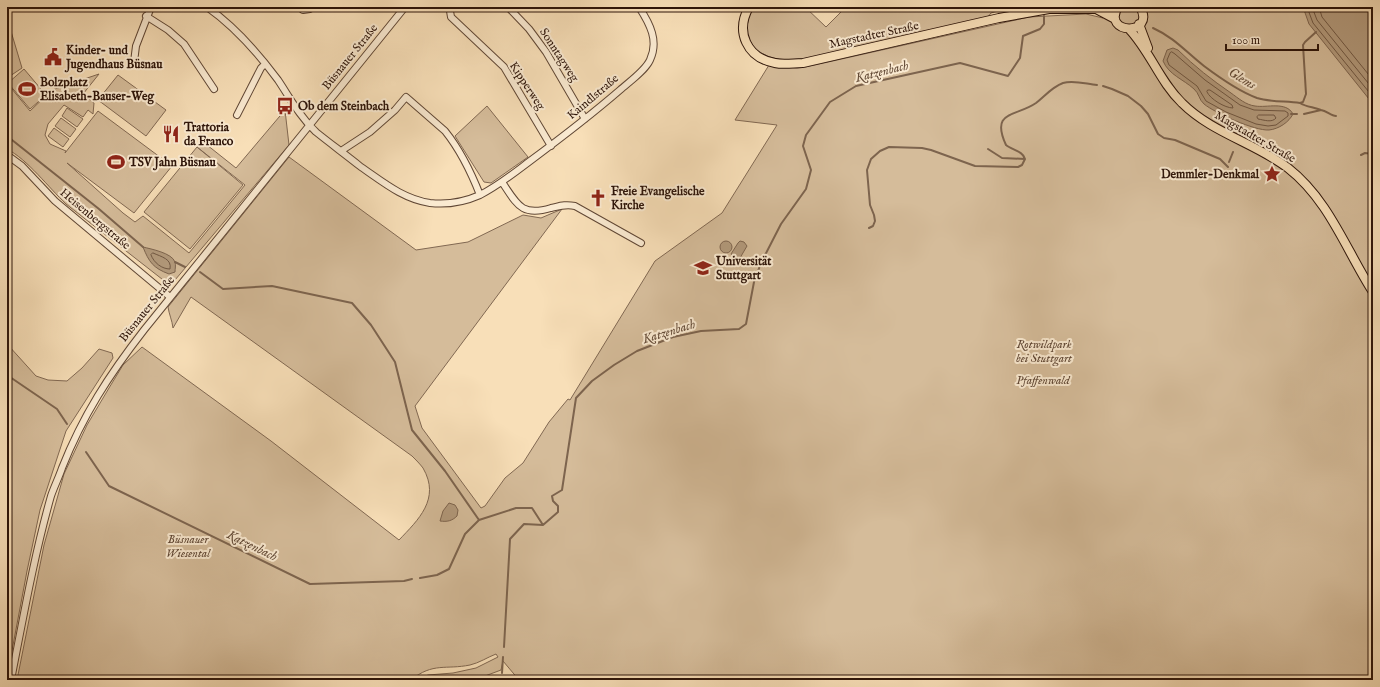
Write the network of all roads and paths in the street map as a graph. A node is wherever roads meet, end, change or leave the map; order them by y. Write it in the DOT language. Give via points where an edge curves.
graph roads {
  1 [pos="151,7"];
  2 [pos="207,7"];
  3 [pos="312,7"];
  4 [pos="405,7"];
  5 [pos="452,7"];
  6 [pos="508,7"];
  7 [pos="640,7"];
  8 [pos="749,7"];
  9 [pos="1140,7"];
  10 [pos="301,8"];
  11 [pos="1117,8"];
  12 [pos="1098,10"];
  13 [pos="146,16"];
  14 [pos="1115,19"];
  15 [pos="1139,24"];
  16 [pos="1129,29"];
  17 [pos="134,62"];
  18 [pos="265,64"];
  19 [pos="1156,69"];
  20 [pos="214,89"];
  21 [pos="237,116"];
  22 [pos="585,119"];
  23 [pos="309,126"];
  24 [pos="551,146"];
  25 [pos="341,151"];
  26 [pos="7,155"];
  27 [pos="502,182"];
  28 [pos="480,195"];
  29 [pos="641,243"];
  30 [pos="1373,292"];
  31 [pos="170,297"];
  32 [pos="12,680"];
  1 -- 13 [label="street"];
  2 -- 18 [label="street" via="234,29"];
  3 -- 10 [label="street"];
  4 -- 23 [label="street, Büsnauer Straße"];
  5 -- 24 [label="street, Kipperweg" via="451,17 504,67"];
  6 -- 22 [label="street, Sonntagweg" via="546,52"];
  7 -- 22 [label="street, Kaindlstraße" via="653,37 654,47 650,60 644,69"];
  8 -- 12 [label="main road, Magstadter Straße" via="742,24 748,45 759,58 780,64 803,63 1049,9"];
  9 -- 15 [label="main road" via="1143,17"];
  11 -- 12 [label="main road, Magstadter Straße"];
  11 -- 14 [label="main road"];
  12 -- 14 [label="main road, Magstadter Straße"];
  13 -- 17 [label="street" via="136,46"];
  13 -- 20 [label="street" via="184,44"];
  14 -- 16 [label="main road, Magstadter Straße" via="1121,27"];
  15 -- 16 [label="main road"];
  15 -- 19 [label="main road, Magstadter Straße"];
  16 -- 19 [label="main road, Magstadter Straße"];
  18 -- 21 [label="street"];
  18 -- 23 [label="street"];
  19 -- 30 [label="main road, Magstadter Straße" via="1174,96 1195,115 1271,157 1305,184 1326,210"];
  22 -- 24 [label="street, Kaindlstraße"];
  23 -- 25 [label="street, Kaindlstraße"];
  23 -- 31 [label="street, Büsnauer Straße"];
  24 -- 27 [label="street, Kaindlstraße"];
  25 -- 28 [label="street, Kaindlstraße" via="393,190 412,198 429,203 444,203 458,202"];
  25 -- 28 [label="street" via="370,132 406,97 446,131 472,174"];
  26 -- 31 [label="street, Heisenbergstraße" via="22,166 55,200"];
  27 -- 28 [label="street, Kaindlstraße"];
  27 -- 29 [label="street" via="515,201 530,212 566,204 575,206"];
  31 -- 32 [label="street, Büsnauer Straße" via="109,376 69,451 52,495 37,552"];
}
